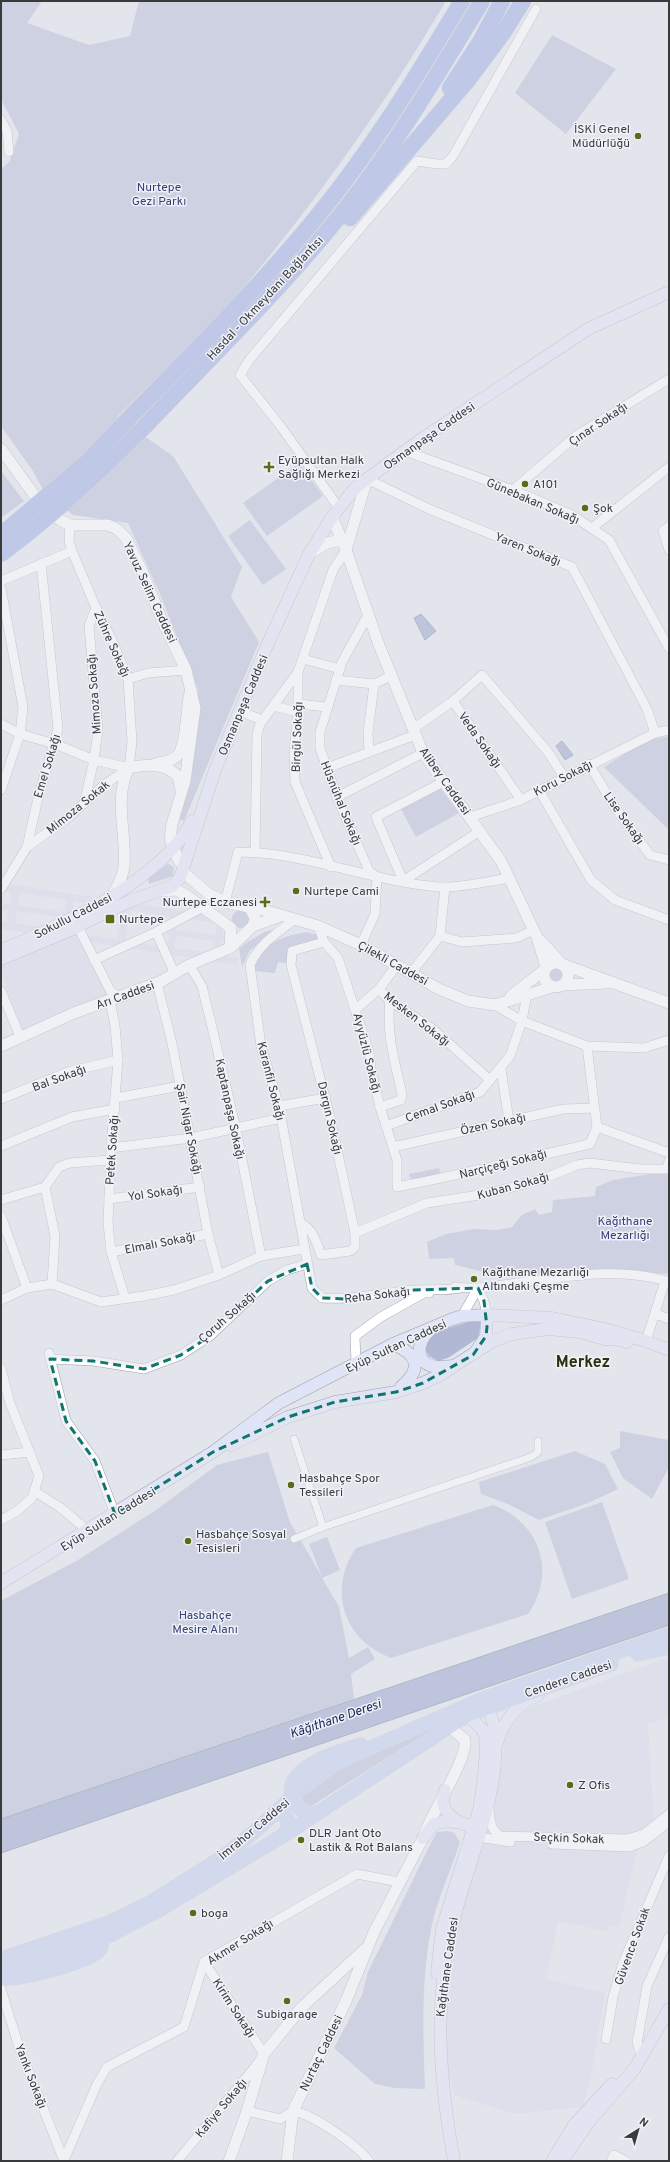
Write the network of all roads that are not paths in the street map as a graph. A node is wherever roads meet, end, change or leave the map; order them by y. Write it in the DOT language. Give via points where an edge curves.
graph roads {
  1 [pos="462,1"];
  2 [pos="482,1"];
  3 [pos="502,1"];
  4 [pos="529,5"];
  5 [pos="1,120"];
  6 [pos="4,132"];
  7 [pos="423,132"];
  8 [pos="9,152"];
  9 [pos="280,285"];
  10 [pos="669,292"];
  11 [pos="669,379"];
  12 [pos="1,450"];
  13 [pos="405,451"];
  14 [pos="669,467"];
  15 [pos="367,479"];
  16 [pos="512,490"];
  17 [pos="336,513"];
  18 [pos="70,525"];
  19 [pos="669,526"];
  20 [pos="592,528"];
  21 [pos="1,535"];
  22 [pos="346,541"];
  23 [pos="669,550"];
  24 [pos="72,551"];
  25 [pos="1,554"];
  26 [pos="309,554"];
  27 [pos="41,563"];
  28 [pos="1,581"];
  29 [pos="1,588"];
  30 [pos="96,608"];
  31 [pos="368,615"];
  32 [pos="669,648"];
  33 [pos="303,659"];
  34 [pos="340,669"];
  35 [pos="186,670"];
  36 [pos="298,672"];
  37 [pos="392,676"];
  38 [pos="128,679"];
  39 [pos="336,680"];
  40 [pos="374,684"];
  41 [pos="190,690"];
  42 [pos="453,701"];
  43 [pos="273,706"];
  44 [pos="327,707"];
  45 [pos="298,708"];
  46 [pos="240,711"];
  47 [pos="262,720"];
  48 [pos="1,724"];
  49 [pos="669,730"];
  50 [pos="414,732"];
  51 [pos="655,732"];
  52 [pos="20,734"];
  53 [pos="55,744"];
  54 [pos="369,752"];
  55 [pos="423,753"];
  56 [pos="94,760"];
  57 [pos="155,764"];
  58 [pos="589,764"];
  59 [pos="129,768"];
  60 [pos="326,768"];
  61 [pos="564,777"];
  62 [pos="445,781"];
  63 [pos="210,787"];
  64 [pos="1,790"];
  65 [pos="538,790"];
  66 [pos="181,792"];
  67 [pos="337,797"];
  68 [pos="521,800"];
  69 [pos="84,804"];
  70 [pos="470,817"];
  71 [pos="480,831"];
  72 [pos="27,846"];
  73 [pos="255,852"];
  74 [pos="176,859"];
  75 [pos="669,860"];
  76 [pos="331,867"];
  77 [pos="142,877"];
  78 [pos="377,877"];
  79 [pos="510,878"];
  80 [pos="403,881"];
  81 [pos="445,887"];
  82 [pos="1,889"];
  83 [pos="162,891"];
  84 [pos="145,895"];
  85 [pos="112,897"];
  86 [pos="225,902"];
  87 [pos="236,906"];
  88 [pos="203,907"];
  89 [pos="250,908"];
  90 [pos="280,916"];
  91 [pos="294,920"];
  92 [pos="669,920"];
  93 [pos="318,926"];
  94 [pos="78,927"];
  95 [pos="231,928"];
  96 [pos="250,929"];
  97 [pos="156,932"];
  98 [pos="535,933"];
  99 [pos="440,936"];
  100 [pos="324,942"];
  101 [pos="361,945"];
  102 [pos="230,948"];
  103 [pos="3,953"];
  104 [pos="94,960"];
  105 [pos="562,964"];
  106 [pos="189,965"];
  107 [pos="397,965"];
  108 [pos="545,969"];
  109 [pos="411,973"];
  110 [pos="175,974"];
  111 [pos="156,983"];
  112 [pos="614,983"];
  113 [pos="563,985"];
  114 [pos="552,987"];
  115 [pos="379,989"];
  116 [pos="1,991"];
  117 [pos="527,994"];
  118 [pos="115,998"];
  119 [pos="506,1000"];
  120 [pos="3,1002"];
  121 [pos="390,1002"];
  122 [pos="669,1003"];
  123 [pos="495,1005"];
  124 [pos="356,1009"];
  125 [pos="522,1021"];
  126 [pos="19,1034"];
  127 [pos="669,1040"];
  128 [pos="1,1046"];
  129 [pos="587,1046"];
  130 [pos="118,1060"];
  131 [pos="501,1069"];
  132 [pos="490,1080"];
  133 [pos="180,1086"];
  134 [pos="116,1098"];
  135 [pos="326,1098"];
  136 [pos="1,1099"];
  137 [pos="279,1106"];
  138 [pos="380,1107"];
  139 [pos="595,1108"];
  140 [pos="115,1109"];
  141 [pos="281,1118"];
  142 [pos="509,1121"];
  143 [pos="386,1126"];
  144 [pos="597,1127"];
  145 [pos="236,1128"];
  146 [pos="191,1138"];
  147 [pos="1,1146"];
  148 [pos="393,1147"];
  149 [pos="111,1148"];
  150 [pos="669,1153"];
  151 [pos="110,1160"];
  152 [pos="669,1161"];
  153 [pos="45,1187"];
  154 [pos="200,1187"];
  155 [pos="398,1188"];
  156 [pos="109,1199"];
  157 [pos="1,1200"];
  158 [pos="1,1216"];
  159 [pos="302,1224"];
  160 [pos="354,1233"];
  161 [pos="208,1234"];
  162 [pos="304,1249"];
  163 [pos="111,1252"];
  164 [pos="261,1256"];
  165 [pos="307,1264"];
  166 [pos="219,1275"];
  167 [pos="667,1282"];
  168 [pos="312,1283"];
  169 [pos="52,1284"];
  170 [pos="438,1287"];
  171 [pos="27,1288"];
  172 [pos="478,1288"];
  173 [pos="125,1298"];
  174 [pos="1,1300"];
  175 [pos="656,1314"];
  176 [pos="487,1315"];
  177 [pos="462,1316"];
  178 [pos="669,1319"];
  179 [pos="432,1328"];
  180 [pos="646,1341"];
  181 [pos="393,1344"];
  182 [pos="669,1350"];
  183 [pos="473,1355"];
  184 [pos="669,1358"];
  185 [pos="356,1363"];
  186 [pos="456,1366"];
  187 [pos="1,1368"];
  188 [pos="396,1392"];
  189 [pos="294,1439"];
  190 [pos="538,1441"];
  191 [pos="30,1452"];
  192 [pos="213,1452"];
  193 [pos="1,1455"];
  194 [pos="34,1491"];
  195 [pos="115,1514"];
  196 [pos="1,1520"];
  197 [pos="323,1527"];
  198 [pos="88,1531"];
  199 [pos="294,1539"];
  200 [pos="1,1583"];
  201 [pos="669,1634"];
  202 [pos="669,1647"];
  203 [pos="552,1686"];
  204 [pos="484,1704"];
  205 [pos="468,1715"];
  206 [pos="449,1726"];
  207 [pos="494,1756"];
  208 [pos="445,1790"];
  209 [pos="292,1797"];
  210 [pos="489,1801"];
  211 [pos="275,1812"];
  212 [pos="317,1813"];
  213 [pos="669,1814"];
  214 [pos="458,1822"];
  215 [pos="669,1822"];
  216 [pos="476,1832"];
  217 [pos="284,1835"];
  218 [pos="423,1838"];
  219 [pos="669,1856"];
  220 [pos="399,1882"];
  221 [pos="97,1933"];
  222 [pos="669,1937"];
  223 [pos="367,1948"];
  224 [pos="1,1959"];
  225 [pos="204,1962"];
  226 [pos="1,1975"];
  227 [pos="327,1984"];
  228 [pos="351,1988"];
  229 [pos="1,1989"];
  230 [pos="669,2009"];
  231 [pos="606,2039"];
  232 [pos="264,2054"];
  233 [pos="641,2054"];
  234 [pos="247,2111"];
  235 [pos="293,2111"];
  236 [pos="64,2161"];
  237 [pos="177,2161"];
  238 [pos="229,2161"];
  239 [pos="287,2161"];
  240 [pos="369,2161"];
  241 [pos="446,2161"];
  242 [pos="454,2161"];
  243 [pos="552,2161"];
  244 [pos="562,2161"];
  245 [pos="611,2161"];
  246 [pos="626,2161"];
  1 -- 21 [label="highway, Hasdal - Okmeydanı Bağlantısı, bridge" via="386,124 326,206 262,281 82,467"];
  2 -- 9 [label="highway, Hasdal - Okmeydanı Bağlantısı" via="383,158 328,230"];
  3 -- 7 [label="highway" via="480,42"];
  4 -- 7 [label="highway"];
  4 -- 17 [label="street" via="453,156 446,164 417,161 250,358 240,375 282,428"];
  5 -- 6 [label="street"];
  6 -- 8 [label="street"];
  7 -- 9 [label="highway" via="316,256"];
  9 -- 25 [label="highway, Hasdal - Okmeydanı Bağlantısı, bridge" via="98,474 66,503"];
  10 -- 13 [label="main road, Osmanpaşa Caddesi" via="588,329"];
  11 -- 16 [label="street, Çınar Sokağı" via="577,435"];
  12 -- 18 [label="street, Yavuz Selim Caddesi" via="48,512"];
  13 -- 15 [label="main road, Osmanpaşa Caddesi"];
  13 -- 16 [label="street, Günebakan Sokağı"];
  14 -- 20 [label="street"];
  15 -- 17 [label="main road, Osmanpaşa Caddesi" via="355,488"];
  15 -- 22 [label="street"];
  15 -- 51 [label="street, Yaren Sokağı" via="429,509 572,567 647,709"];
  16 -- 20 [label="street, Günebakan Sokağı" via="572,515"];
  17 -- 22 [label="street, Alibey Caddesi"];
  17 -- 26 [label="main road, Osmanpaşa Caddesi"];
  18 -- 24 [label="street, Zühre Sokağı" via="69,541"];
  18 -- 35 [label="street, Yavuz Selim Caddesi" via="108,526 117,529 126,538"];
  19 -- 23 [label="street" via="663,531"];
  20 -- 32 [label="street, Günebakan Sokağı" via="609,540"];
  22 -- 26 [label="street" via="327,543"];
  22 -- 31 [label="street, Alibey Caddesi"];
  22 -- 33 [label="street, Birgül Sokağı" via="333,570"];
  24 -- 27 [label="street"];
  24 -- 30 [label="street, Zühre Sokağı"];
  26 -- 46 [label="main road, Osmanpaşa Caddesi"];
  27 -- 28 [label="street"];
  27 -- 53 [label="street, Emel Sokağı" via="56,690 58,728"];
  29 -- 52 [label="street" via="23,707"];
  30 -- 38 [label="street, Zühre Sokağı"];
  30 -- 56 [label="street, Mimoza Sokağı" via="89,626 98,730"];
  31 -- 34 [label="street, Hüsnühal Sokağı"];
  31 -- 37 [label="street, Alibey Caddesi"];
  33 -- 34 [label="street"];
  33 -- 36 [label="street, Birgül Sokağı"];
  34 -- 39 [label="street, Hüsnühal Sokağı"];
  35 -- 38 [label="street" via="148,673"];
  35 -- 41 [label="street, Yavuz Selim Caddesi"];
  36 -- 43 [label="street, Birgül Sokağı"];
  36 -- 45 [label="street, Birgül Sokağı"];
  37 -- 40 [label="street"];
  37 -- 50 [label="street, Alibey Caddesi"];
  38 -- 59 [label="street, Zühre Sokağı" via="132,742"];
  39 -- 40 [label="street"];
  39 -- 44 [label="street, Hüsnühal Sokağı"];
  40 -- 54 [label="street" via="368,733"];
  41 -- 57 [label="street, Yavuz Selim Caddesi" via="184,736 178,755 174,759"];
  41 -- 66 [label="street" via="195,718"];
  42 -- 50 [label="street, Veda Sokağı"];
  42 -- 61 [label="street" via="482,674 548,752"];
  42 -- 68 [label="street, Veda Sokağı"];
  43 -- 45 [label="street"];
  43 -- 47 [label="street, Birgül Sokağı"];
  44 -- 45 [label="street"];
  44 -- 60 [label="street, Hüsnühal Sokağı" via="320,732 320,748"];
  45 -- 76 [label="street, Birgül Sokağı" via="294,752 295,782"];
  46 -- 47 [label="street"];
  46 -- 63 [label="main road, Osmanpaşa Caddesi"];
  47 -- 73 [label="street" via="257,734"];
  48 -- 52 [label="street"];
  49 -- 51 [label="street"];
  50 -- 54 [label="street, Veda Sokağı"];
  50 -- 55 [label="street, Alibey Caddesi"];
  51 -- 58 [label="street, Koru Sokağı"];
  52 -- 53 [label="street"];
  52 -- 64 [label="street"];
  53 -- 56 [label="street"];
  53 -- 72 [label="street, Emel Sokağı" via="38,798"];
  54 -- 60 [label="street, Veda Sokağı"];
  55 -- 62 [label="street, Alibey Caddesi"];
  55 -- 67 [label="street"];
  56 -- 59 [label="street"];
  56 -- 69 [label="street, Mimoza Sokağı"];
  57 -- 59 [label="street"];
  57 -- 66 [label="street" via="167,768 178,776"];
  58 -- 61 [label="street, Koru Sokağı"];
  58 -- 75 [label="street, Lise Sokağı" via="614,806 650,855"];
  59 -- 69 [label="street, Mimoza Sokak" via="104,785"];
  59 -- 85 [label="street" via="120,817 123,873"];
  60 -- 67 [label="street, Hüsnühal Sokağı"];
  61 -- 65 [label="street, Koru Sokağı"];
  62 -- 70 [label="street, Alibey Caddesi"];
  62 -- 80 [label="street" via="376,817"];
  63 -- 74 [label="main road, Osmanpaşa Caddesi" via="184,836"];
  63 -- 74 [label="main road, Osmanpaşa Caddesi" via="190,844"];
  65 -- 68 [label="street, Koru Sokağı"];
  65 -- 92 [label="street" via="591,880 615,900"];
  66 -- 74 [label="street" via="170,839"];
  67 -- 78 [label="street, Hüsnühal Sokağı" via="369,871"];
  68 -- 70 [label="street, Koru Sokağı"];
  69 -- 72 [label="street, Mimoza Sokak"];
  70 -- 71 [label="street, Alibey Caddesi"];
  71 -- 79 [label="street, Alibey Caddesi" via="501,860"];
  71 -- 80 [label="street"];
  72 -- 82 [label="street, Emel Sokağı"];
  73 -- 76 [label="street"];
  73 -- 86 [label="street" via="238,852"];
  74 -- 77 [label="main road, Sokullu Caddesi"];
  74 -- 83 [label="main road" via="172,886"];
  74 -- 86 [label="street, Çilekli Caddesi" via="209,894"];
  76 -- 78 [label="street"];
  77 -- 84 [label="main road" via="140,886"];
  77 -- 85 [label="main road, Sokullu Caddesi"];
  78 -- 80 [label="street"];
  78 -- 101 [label="street" via="375,914"];
  79 -- 81 [label="street"];
  79 -- 98 [label="street, Alibey Caddesi"];
  80 -- 81 [label="street"];
  81 -- 99 [label="street"];
  83 -- 84 [label="main road, Sokullu Caddesi"];
  83 -- 88 [label="street" via="176,890"];
  84 -- 94 [label="main road, Sokullu Caddesi"];
  85 -- 103 [label="main road, Sokullu Caddesi"];
  86 -- 87 [label="street, Çilekli Caddesi"];
  87 -- 89 [label="street, Çilekli Caddesi"];
  87 -- 95 [label="street" via="228,915"];
  88 -- 95 [label="street"];
  88 -- 97 [label="street"];
  89 -- 90 [label="street, Çilekli Caddesi"];
  89 -- 96 [label="street" via="255,918"];
  90 -- 91 [label="street, Çilekli Caddesi"];
  90 -- 96 [label="street"];
  91 -- 93 [label="street, Çilekli Caddesi"];
  91 -- 137 [label="street, Karanfil Sokağı" via="254,955 250,966 261,1046"];
  93 -- 100 [label="street, Ayyüzlü Sokağı"];
  93 -- 101 [label="street, Çilekli Caddesi"];
  94 -- 103 [label="main road, Sokullu Caddesi"];
  94 -- 104 [label="street"];
  95 -- 96 [label="street"];
  95 -- 102 [label="street"];
  96 -- 102 [label="street"];
  97 -- 104 [label="street"];
  97 -- 110 [label="street"];
  98 -- 99 [label="street" via="516,938 462,942"];
  98 -- 105 [label="street, Alibey Caddesi"];
  98 -- 108 [label="street, Alibey Caddesi"];
  99 -- 109 [label="street"];
  100 -- 124 [label="street, Ayyüzlü Sokağı" via="338,958"];
  100 -- 135 [label="street, Dargın Sokağı" via="292,951 291,965"];
  101 -- 107 [label="street, Çilekli Caddesi"];
  102 -- 106 [label="street, Arı Caddesi"];
  104 -- 118 [label="street"];
  105 -- 108 [label="street" via="553,963"];
  105 -- 112 [label="street"];
  105 -- 113 [label="street" via="569,975"];
  106 -- 110 [label="street, Arı Caddesi"];
  106 -- 145 [label="street, Kaptanpaşa Sokağı" via="202,986"];
  107 -- 109 [label="street, Çilekli Caddesi"];
  107 -- 115 [label="street"];
  108 -- 114 [label="street" via="546,982"];
  108 -- 119 [label="street"];
  109 -- 123 [label="street, Çilekli Caddesi" via="439,989 468,1001"];
  110 -- 111 [label="street, Arı Caddesi"];
  111 -- 118 [label="street, Arı Caddesi"];
  111 -- 133 [label="street, Şair Nigar Sokağı"];
  112 -- 113 [label="street"];
  112 -- 122 [label="street"];
  113 -- 114 [label="street"];
  114 -- 117 [label="street"];
  115 -- 121 [label="street, Mesken Sokağı"];
  115 -- 124 [label="street"];
  116 -- 120 [label="street"];
  117 -- 119 [label="street"];
  117 -- 125 [label="street, Cemal Sokağı"];
  118 -- 128 [label="street, Arı Caddesi" via="48,1024"];
  118 -- 130 [label="street, Petek Sokağı"];
  119 -- 123 [label="street"];
  120 -- 126 [label="street"];
  121 -- 132 [label="street, Mesken Sokağı" via="434,1030"];
  121 -- 138 [label="street" via="390,1036 402,1094 401,1100"];
  123 -- 125 [label="street"];
  124 -- 138 [label="street, Ayyüzlü Sokağı" via="369,1052"];
  125 -- 129 [label="street"];
  125 -- 131 [label="street, Cemal Sokağı" via="510,1056"];
  127 -- 129 [label="street" via="644,1048"];
  129 -- 139 [label="street"];
  130 -- 134 [label="street, Petek Sokağı"];
  130 -- 136 [label="street, Bal Sokağı" via="68,1072"];
  131 -- 132 [label="street, Cemal Sokağı"];
  131 -- 142 [label="street"];
  132 -- 143 [label="street, Cemal Sokağı" via="480,1092"];
  133 -- 134 [label="street"];
  133 -- 146 [label="street, Şair Nigar Sokağı"];
  134 -- 140 [label="street, Petek Sokağı"];
  135 -- 137 [label="street"];
  135 -- 160 [label="street, Dargın Sokağı"];
  137 -- 141 [label="street, Karanfil Sokağı"];
  138 -- 143 [label="street, Ayyüzlü Sokağı"];
  139 -- 142 [label="street, Özen Sokağı" via="563,1109"];
  139 -- 144 [label="street"];
  140 -- 147 [label="street" via="72,1117"];
  140 -- 149 [label="street, Petek Sokağı"];
  141 -- 145 [label="street"];
  141 -- 159 [label="street, Karanfil Sokağı"];
  142 -- 148 [label="street, Özen Sokağı"];
  143 -- 148 [label="street, Ayyüzlü Sokağı"];
  144 -- 150 [label="street"];
  144 -- 155 [label="street, Narçiçeğı Sokağı" via="590,1144"];
  145 -- 146 [label="street"];
  145 -- 164 [label="street, Kaptanpaşa Sokağı"];
  146 -- 149 [label="street"];
  146 -- 154 [label="street, Şair Nigar Sokağı"];
  148 -- 155 [label="street, Ayyüzlü Sokağı" via="397,1160"];
  149 -- 151 [label="street, Petek Sokağı"];
  151 -- 153 [label="street" via="70,1163 59,1167"];
  151 -- 156 [label="street, Petek Sokağı"];
  152 -- 160 [label="street, Kuban Sokağı" via="667,1169 640,1169 590,1163 577,1165 543,1179 486,1194 426,1203"];
  153 -- 157 [label="street"];
  153 -- 169 [label="street" via="55,1236"];
  154 -- 156 [label="street, Yol Sokağı"];
  154 -- 161 [label="street, Şair Nigar Sokağı"];
  156 -- 163 [label="street, Petek Sokağı"];
  158 -- 171 [label="street"];
  159 -- 160 [label="street, Dargın Sokağı" via="308,1226 321,1255 350,1251 356,1247"];
  159 -- 162 [label="street, Karanfil Sokağı"];
  161 -- 163 [label="street, Elmalı Sokağı"];
  161 -- 166 [label="street, Şair Nigar Sokağı"];
  162 -- 164 [label="street"];
  162 -- 165 [label="street, Karanfil Sokağı"];
  163 -- 173 [label="street, Petek Sokağı"];
  164 -- 166 [label="street"];
  165 -- 168 [label="street, Karanfil Sokağı"];
  165 -- 195 [label="street, Çoruh Sokağı" via="287,1270 268,1280 210,1336 181,1355 144,1369 50,1356 66,1421 95,1461"];
  166 -- 173 [label="street" via="174,1290"];
  167 -- 172 [label="street, Reha Sokağı" via="632,1275 586,1274"];
  167 -- 175 [label="street"];
  168 -- 170 [label="street, Reha Sokağı" via="312,1288 322,1298 345,1300"];
  169 -- 171 [label="street"];
  169 -- 173 [label="street" via="101,1302"];
  170 -- 172 [label="street, Reha Sokağı" via="452,1290"];
  170 -- 185 [label="street" via="431,1293 424,1293 381,1316 355,1336"];
  171 -- 174 [label="street"];
  172 -- 176 [label="street"];
  172 -- 177 [label="street"];
  175 -- 178 [label="street"];
  175 -- 180 [label="street"];
  176 -- 177 [label="main road, Eyüp Sultan Caddesi"];
  176 -- 180 [label="main road, Eyüp Sultan Caddesi" via="552,1318"];
  176 -- 183 [label="main road" via="486,1336"];
  177 -- 179 [label="main road, Eyüp Sultan Caddesi"];
  179 -- 181 [label="main road, Eyüp Sultan Caddesi"];
  179 -- 186 [label="main road" via="419,1343 419,1352 423,1359 438,1367"];
  180 -- 182 [label="main road, Eyüp Sultan Caddesi"];
  181 -- 185 [label="main road, Eyüp Sultan Caddesi"];
  181 -- 188 [label="main road" via="410,1353 415,1361 412,1377"];
  183 -- 184 [label="main road, Eyüp Sultan Caddesi" via="494,1341 512,1334 548,1329 621,1340"];
  183 -- 186 [label="main road, Eyüp Sultan Caddesi"];
  185 -- 192 [label="main road, Eyüp Sultan Caddesi" via="279,1403"];
  186 -- 188 [label="main road, Eyüp Sultan Caddesi" via="423,1383"];
  187 -- 191 [label="street" via="10,1403"];
  188 -- 192 [label="main road, Eyüp Sultan Caddesi" via="335,1402 294,1415"];
  189 -- 197 [label="street"];
  190 -- 197 [label="street" via="538,1452 531,1457"];
  191 -- 193 [label="street"];
  191 -- 194 [label="street" via="39,1476"];
  192 -- 195 [label="main road, Eyüp Sultan Caddesi"];
  194 -- 196 [label="street" via="32,1498"];
  194 -- 198 [label="street" via="62,1508"];
  195 -- 198 [label="main road, Eyüp Sultan Caddesi"];
  197 -- 199 [label="street"];
  198 -- 200 [label="main road, Eyüp Sultan Caddesi"];
  201 -- 204 [label="main road, Cendere Caddesi"];
  202 -- 203 [label="main road, Cendere Caddesi" via="648,1651"];
  203 -- 204 [label="main road, Cendere Caddesi"];
  203 -- 207 [label="main road" via="514,1711 502,1731"];
  204 -- 205 [label="main road, Cendere Caddesi"];
  204 -- 207 [label="main road, Kağıthane Caddesi" via="494,1722"];
  204 -- 209 [label="main road" via="391,1738 338,1750 297,1775 292,1782"];
  205 -- 206 [label="main road, İmrahor Caddesi"];
  205 -- 216 [label="main road, Kağıthane Caddesi" via="482,1729 486,1741"];
  206 -- 208 [label="street, Nurtaç Caddesi" via="463,1736 466,1745"];
  206 -- 212 [label="main road, İmrahor Caddesi"];
  207 -- 210 [label="main road, Kağıthane Caddesi"];
  208 -- 214 [label="main road" via="442,1803 444,1810"];
  208 -- 218 [label="street, Nurtaç Caddesi"];
  209 -- 211 [label="main road, İmrahor Caddesi"];
  209 -- 212 [label="main road" via="300,1810"];
  210 -- 213 [label="street, Seçkin Sokak" via="490,1823 496,1833 505,1836 627,1839 644,1834"];
  210 -- 216 [label="main road, Kağıthane Caddesi"];
  211 -- 217 [label="main road" via="283,1814 290,1823"];
  211 -- 221 [label="main road, İmrahor Caddesi" via="252,1834 218,1860"];
  212 -- 217 [label="main road, İmrahor Caddesi"];
  214 -- 216 [label="main road"];
  214 -- 218 [label="main road" via="434,1824"];
  215 -- 216 [label="street, Seçkin Sokak" via="643,1842 622,1847 498,1842"];
  216 -- 241 [label="main road, Kağıthane Caddesi" via="442,1929 434,1996 435,2077"];
  216 -- 242 [label="main road, Kağıthane Caddesi" via="451,1929 440,2007 442,2077"];
  217 -- 221 [label="main road, İmrahor Caddesi" via="185,1896 124,1929"];
  218 -- 220 [label="street, Nurtaç Caddesi"];
  219 -- 231 [label="street, Güvence Sokak" via="623,1963"];
  220 -- 223 [label="street, Nurtaç Caddesi"];
  220 -- 225 [label="street, Akmer Sokağı" via="357,1874"];
  221 -- 224 [label="main road, İmrahor Caddesi"];
  221 -- 226 [label="main road" via="100,1949 89,1956 36,1974 18,1977"];
  222 -- 233 [label="street" via="647,1986 637,2043"];
  223 -- 227 [label="street"];
  223 -- 228 [label="street, Nurtaç Caddesi"];
  225 -- 232 [label="street, Kirim Sokağı"];
  225 -- 236 [label="street, Akmer Sokağı" via="184,2027 107,2067 97,2084"];
  227 -- 228 [label="street" via="344,1977 351,1980"];
  227 -- 232 [label="street" via="301,2008"];
  228 -- 235 [label="street, Nurtaç Caddesi"];
  229 -- 236 [label="street, Yankı Sokağı" via="19,2047"];
  230 -- 233 [label="main road"];
  232 -- 234 [label="street"];
  232 -- 237 [label="street, Kafiye Sokağı"];
  233 -- 243 [label="main road" via="574,2126"];
  233 -- 244 [label="main road" via="635,2068 588,2124"];
  234 -- 235 [label="street" via="280,2119"];
  234 -- 238 [label="street"];
  235 -- 239 [label="street, Nurtaç Caddesi"];
  235 -- 240 [label="street" via="305,2113 361,2151"];
  245 -- 246 [label="street" via="614,2154"];
}
